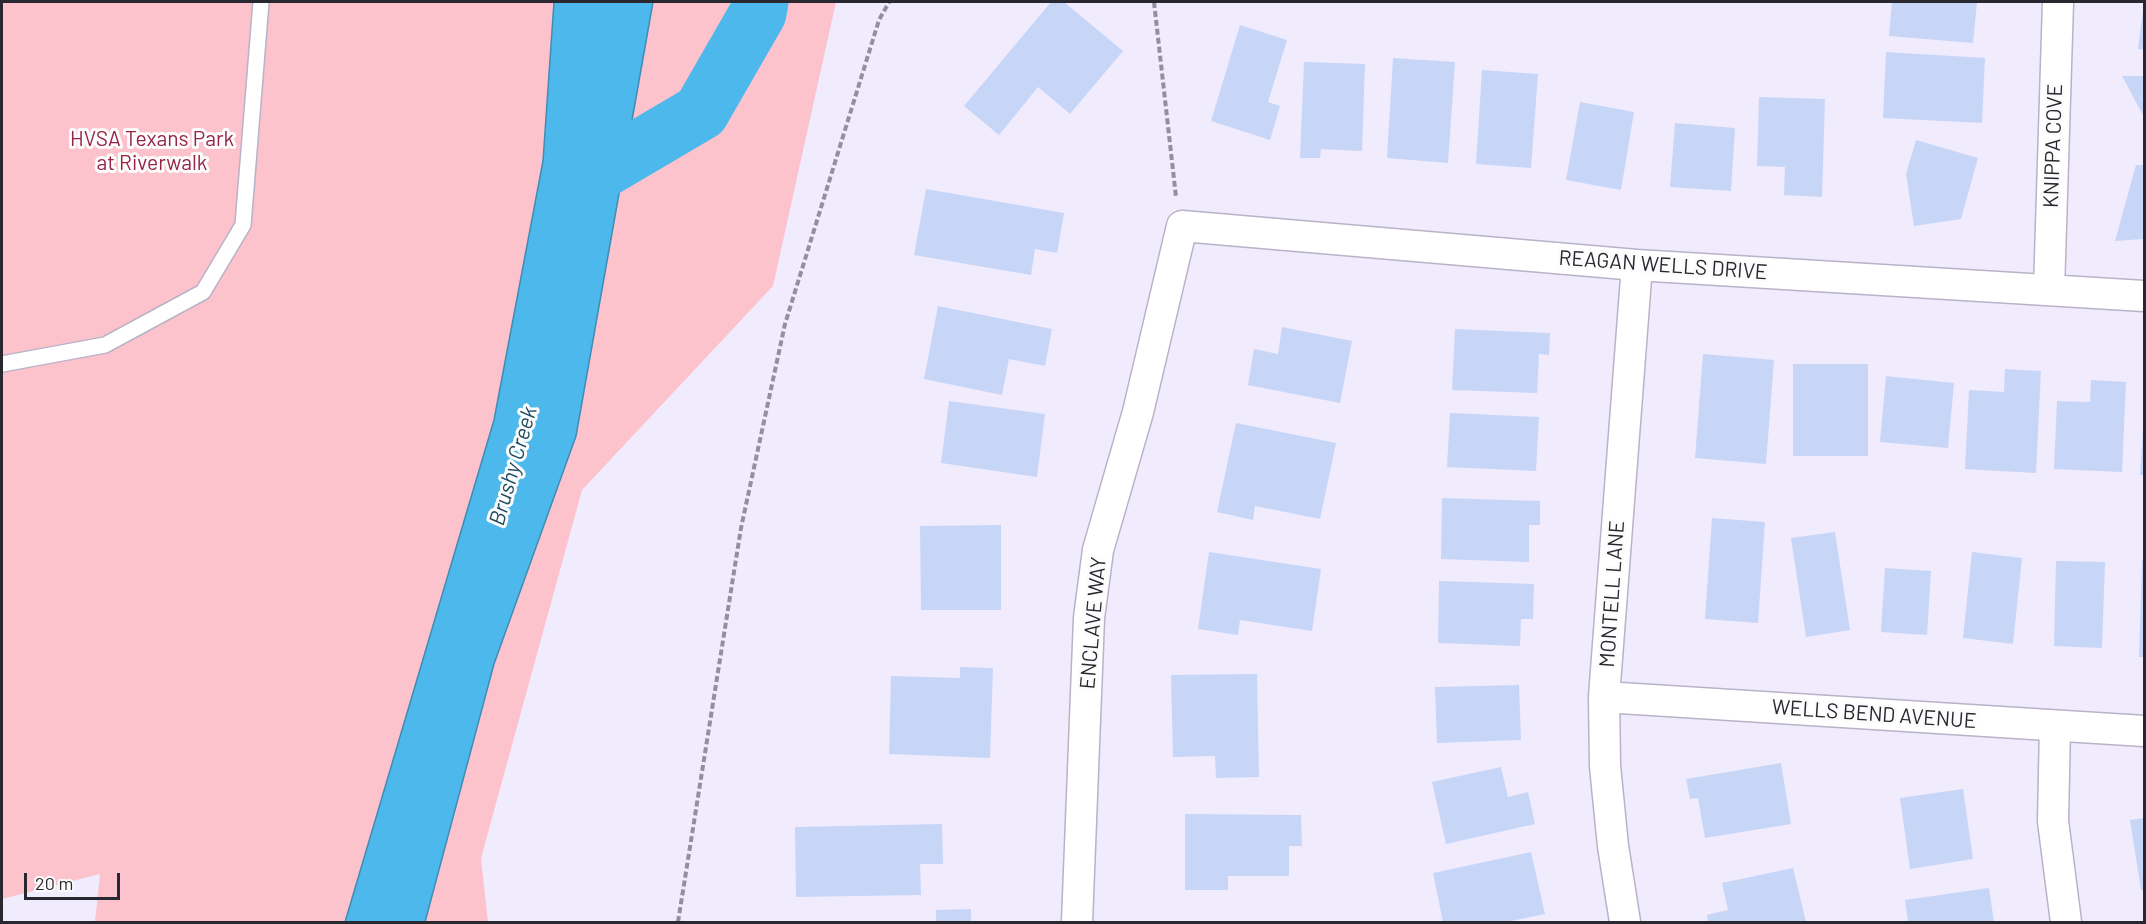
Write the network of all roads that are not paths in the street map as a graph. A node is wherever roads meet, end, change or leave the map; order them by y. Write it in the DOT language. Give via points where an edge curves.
graph roads {
  1 [pos="261,2"];
  2 [pos="2058,2"];
  3 [pos="1182,226"];
  4 [pos="1637,265"];
  5 [pos="2049,290"];
  6 [pos="2145,296"];
  7 [pos="2,364"];
  8 [pos="1604,697"];
  9 [pos="2055,726"];
  10 [pos="2145,731"];
  11 [pos="1077,922"];
  12 [pos="1625,922"];
  13 [pos="2066,922"];
  1 -- 7 [label="lane" via="243,225 203,292 105,345"];
  2 -- 5 [label="street, KNIPPA COVE"];
  3 -- 4 [label="street, REAGAN WELLS DRIVE"];
  3 -- 11 [label="street, ENCLAVE WAY" via="1138,412 1098,550 1089,618"];
  4 -- 5 [label="street, REAGAN WELLS DRIVE"];
  4 -- 8 [label="street, MONTELL LANE"];
  5 -- 6 [label="street, REAGAN WELLS DRIVE"];
  8 -- 9 [label="street, WELLS BEND AVENUE"];
  8 -- 12 [label="street, MONTELL LANE" via="1605,766"];
  9 -- 10 [label="street, WELLS BEND AVENUE"];
  9 -- 13 [label="street" via="2053,821"];
}
